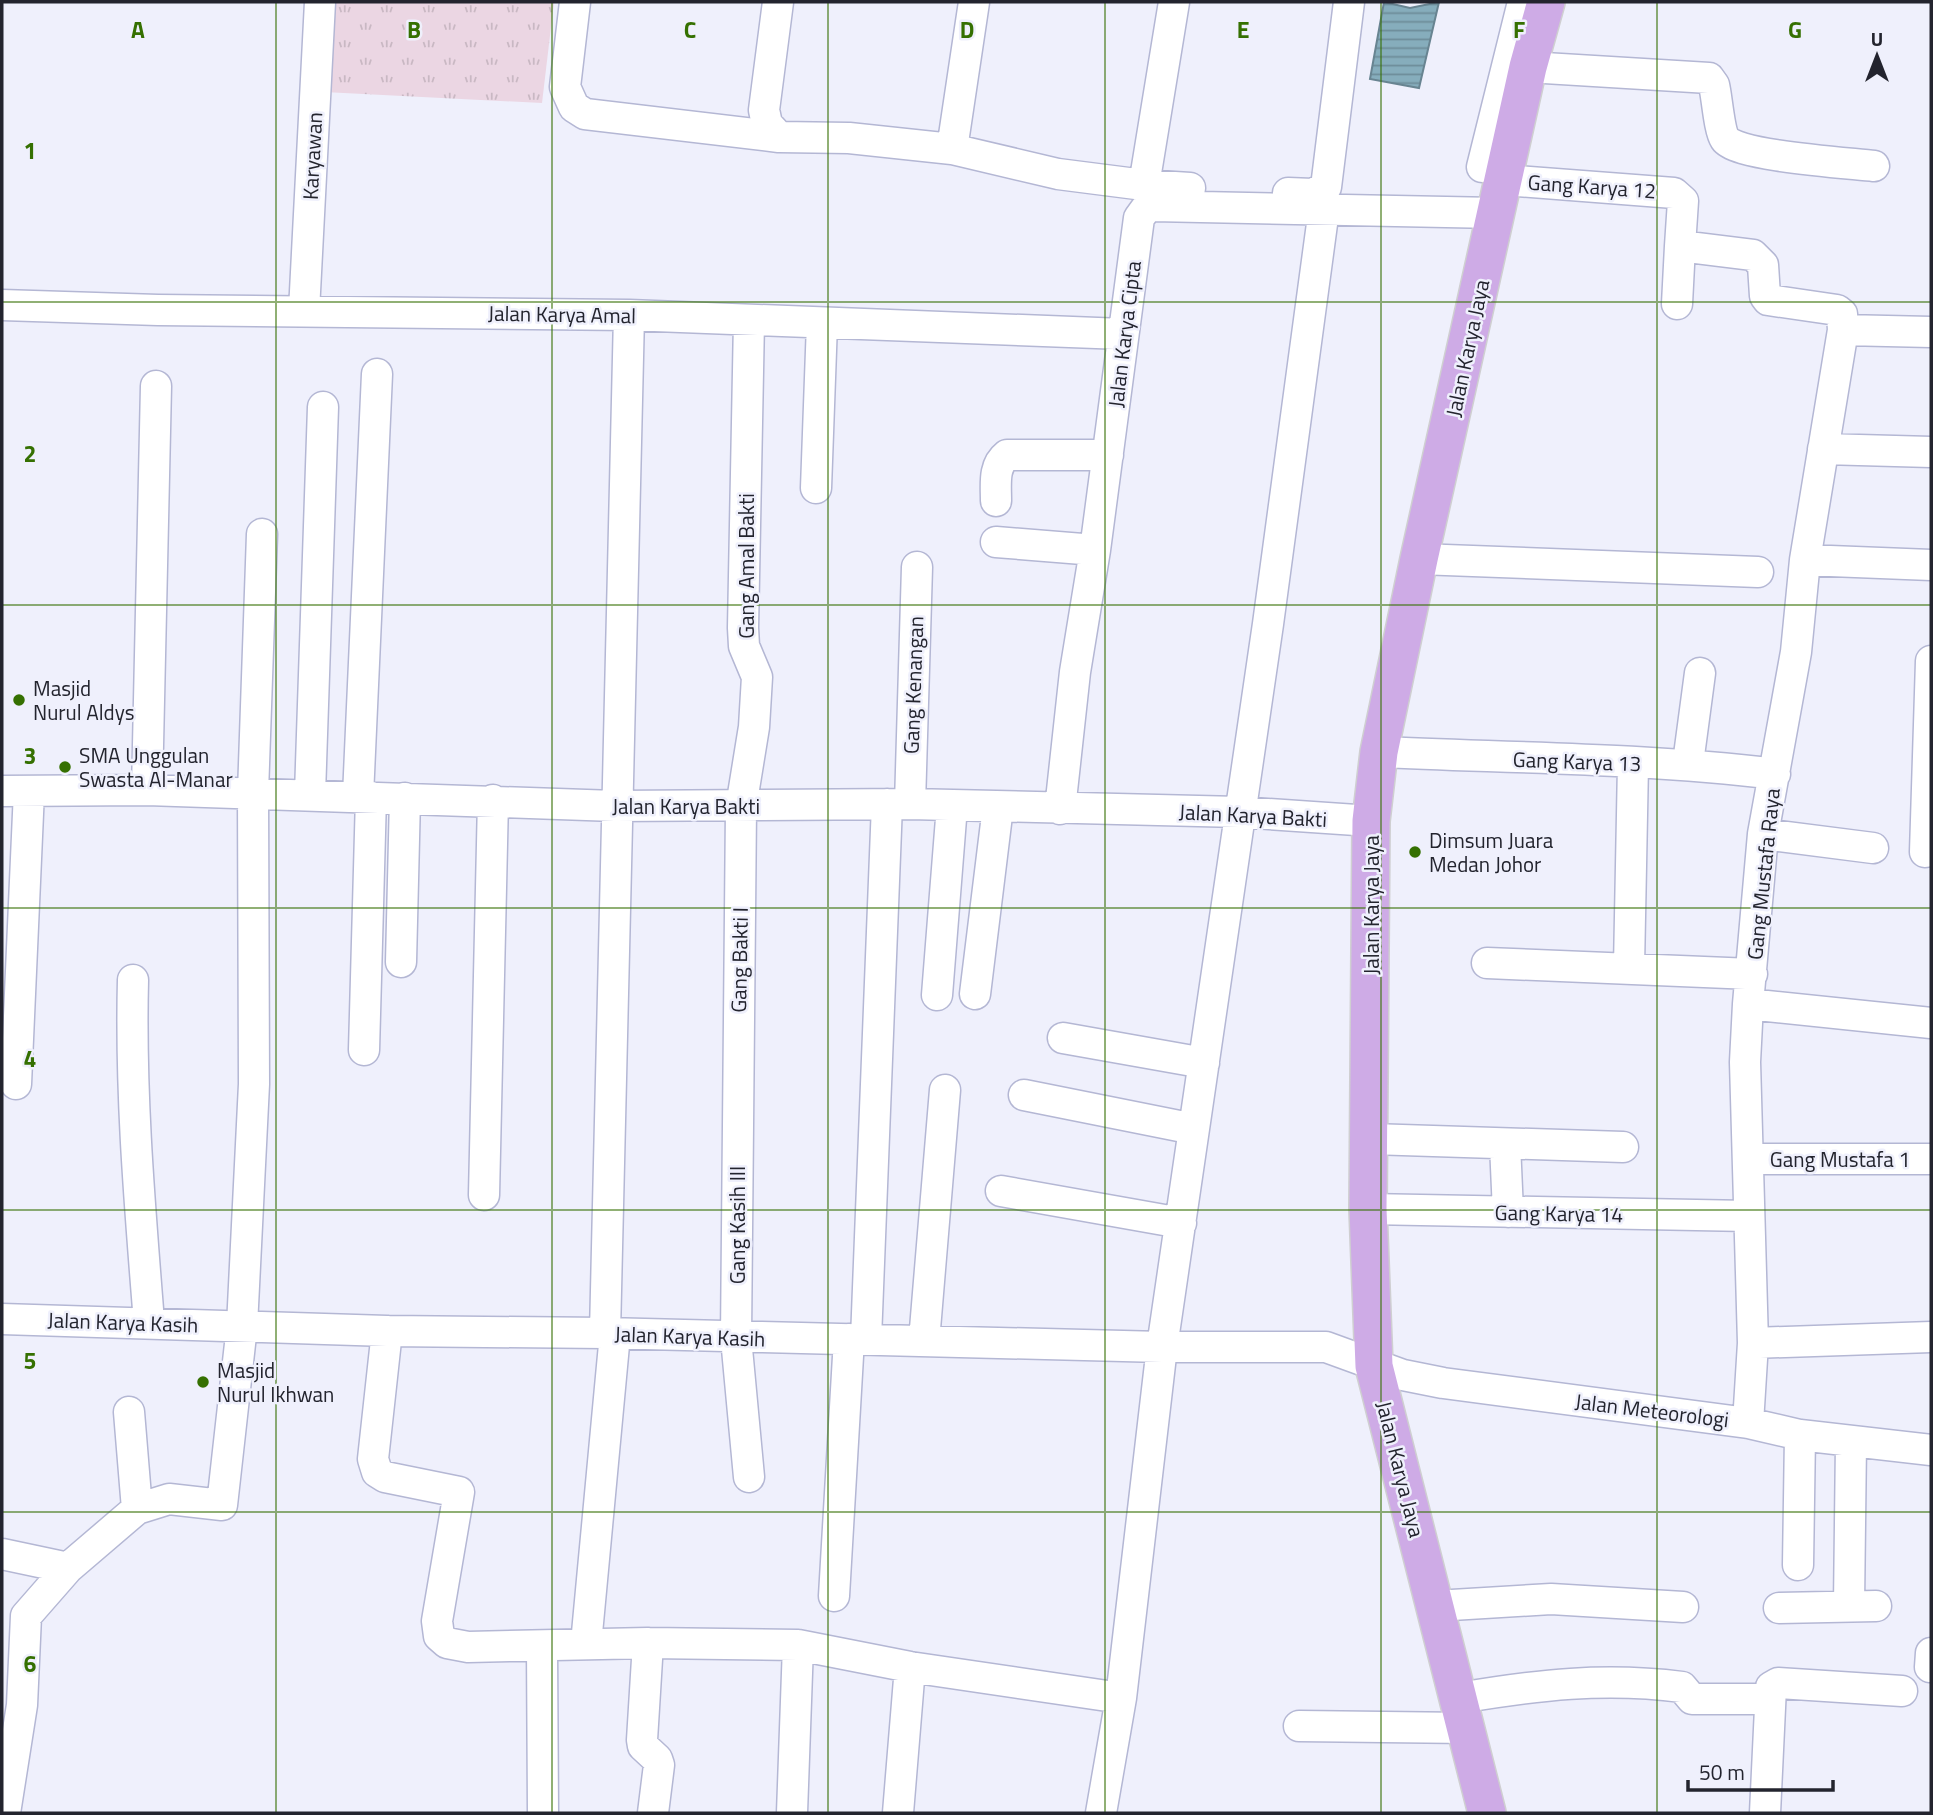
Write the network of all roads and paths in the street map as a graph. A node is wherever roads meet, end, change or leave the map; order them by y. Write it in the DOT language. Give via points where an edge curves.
graph roads {
  1 [pos="320,2"];
  2 [pos="575,2"];
  3 [pos="778,2"];
  4 [pos="974,2"];
  5 [pos="1174,2"];
  6 [pos="1349,2"];
  7 [pos="1523,2"];
  8 [pos="1546,2"];
  9 [pos="1528,66"];
  10 [pos="779,138"];
  11 [pos="953,149"];
  12 [pos="1874,166"];
  13 [pos="1144,185"];
  14 [pos="1494,187"];
  15 [pos="1324,209"];
  16 [pos="1680,246"];
  17 [pos="1677,304"];
  18 [pos="2,305"];
  19 [pos="304,311"];
  20 [pos="629,315"];
  21 [pos="749,320"];
  22 [pos="1842,321"];
  23 [pos="822,323"];
  24 [pos="1931,332"];
  25 [pos="1123,334"];
  26 [pos="377,373"];
  27 [pos="156,386"];
  28 [pos="323,407"];
  29 [pos="1823,449"];
  30 [pos="1931,452"];
  31 [pos="1108,455"];
  32 [pos="816,488"];
  33 [pos="996,500"];
  34 [pos="262,534"];
  35 [pos="996,542"];
  36 [pos="1095,550"];
  37 [pos="1419,559"];
  38 [pos="1805,560"];
  39 [pos="1931,565"];
  40 [pos="917,567"];
  41 [pos="1758,572"];
  42 [pos="1931,661"];
  43 [pos="1700,673"];
  44 [pos="1379,752"];
  45 [pos="1688,763"];
  46 [pos="1633,764"];
  47 [pos="1775,774"];
  48 [pos="147,790"];
  49 [pos="15,791"];
  50 [pos="253,793"];
  51 [pos="310,794"];
  52 [pos="364,797"];
  53 [pos="405,798"];
  54 [pos="493,800"];
  55 [pos="898,804"];
  56 [pos="615,806"];
  57 [pos="952,806"];
  58 [pos="741,807"];
  59 [pos="998,807"];
  60 [pos="1060,809"];
  61 [pos="1239,812"];
  62 [pos="1371,821"];
  63 [pos="1763,834"];
  64 [pos="1873,848"];
  65 [pos="1925,852"];
  66 [pos="401,962"];
  67 [pos="1487,963"];
  68 [pos="1629,967"];
  69 [pos="1752,974"];
  70 [pos="133,980"];
  71 [pos="975,994"];
  72 [pos="937,995"];
  73 [pos="1748,1004"];
  74 [pos="1931,1023"];
  75 [pos="1063,1038"];
  76 [pos="364,1050"];
  77 [pos="1204,1063"];
  78 [pos="16,1084"];
  79 [pos="945,1090"];
  80 [pos="1024,1096"];
  81 [pos="738,1112"];
  82 [pos="1194,1129"];
  83 [pos="1371,1139"];
  84 [pos="1505,1144"];
  85 [pos="1623,1147"];
  86 [pos="1748,1159"];
  87 [pos="1931,1162"];
  88 [pos="1001,1191"];
  89 [pos="484,1195"];
  90 [pos="1368,1209"];
  91 [pos="1508,1212"];
  92 [pos="1749,1216"];
  93 [pos="1181,1223"];
  94 [pos="2,1319"];
  95 [pos="149,1322"];
  96 [pos="242,1326"];
  97 [pos="387,1331"];
  98 [pos="610,1334"];
  99 [pos="1931,1337"];
  100 [pos="736,1338"];
  101 [pos="858,1339"];
  102 [pos="924,1341"];
  103 [pos="1753,1343"];
  104 [pos="1162,1347"];
  105 [pos="1374,1366"];
  106 [pos="129,1412"];
  107 [pos="1748,1423"];
  108 [pos="1800,1435"];
  109 [pos="1851,1442"];
  110 [pos="1931,1450"];
  111 [pos="749,1477"];
  112 [pos="137,1509"];
  113 [pos="2,1554"];
  114 [pos="1798,1564"];
  115 [pos="68,1568"];
  116 [pos="834,1596"];
  117 [pos="1436,1606"];
  118 [pos="1683,1607"];
  119 [pos="1779,1608"];
  120 [pos="648,1643"];
  121 [pos="586,1644"];
  122 [pos="798,1644"];
  123 [pos="542,1647"];
  124 [pos="910,1667"];
  125 [pos="1902,1691"];
  126 [pos="1121,1698"];
  127 [pos="1770,1699"];
  128 [pos="1464,1713"];
  129 [pos="1299,1726"];
  130 [pos="5,1813"];
  131 [pos="543,1813"];
  132 [pos="653,1813"];
  133 [pos="792,1813"];
  134 [pos="898,1813"];
  135 [pos="1101,1813"];
  136 [pos="1486,1813"];
  137 [pos="1765,1813"];
  1 -- 19 [label="street, Karyawan"];
  2 -- 10 [label="street" via="565,87 574,107 585,114"];
  3 -- 10 [label="street" via="764,110 769,128"];
  4 -- 11 [label="street"];
  5 -- 13 [label="street"];
  6 -- 13 [label="street" via="1324,190 1313,194"];
  7 -- 14 [label="street"];
  8 -- 9 [label="main road, Jalan Karya Jaya"];
  9 -- 12 [label="street" via="1709,78 1723,136 1731,146"];
  9 -- 14 [label="main road, Jalan Karya Jaya"];
  10 -- 11 [label="street" via="849,138"];
  11 -- 13 [label="street" via="1045,171"];
  14 -- 15 [label="street, Jalan Karya Cipta"];
  14 -- 16 [label="street, Gang Karya 12" via="1674,193 1683,201"];
  14 -- 37 [label="main road, Jalan Karya Jaya"];
  15 -- 25 [label="street, Jalan Karya Cipta" via="1147,207 1139,218"];
  15 -- 61 [label="street"];
  16 -- 17 [label="street"];
  16 -- 22 [label="street" via="1753,255 1763,265 1768,300"];
  18 -- 19 [label="street, Jalan Karya Amal"];
  19 -- 20 [label="street, Jalan Karya Amal"];
  20 -- 21 [label="street, Jalan Karya Amal"];
  20 -- 56 [label="street"];
  21 -- 23 [label="street, Jalan Karya Amal"];
  21 -- 58 [label="street, Gang Amal Bakti" via="743,628 745,649 757,677"];
  22 -- 24 [label="street"];
  22 -- 29 [label="street, Gang Mustafa Raya"];
  23 -- 25 [label="street, Jalan Karya Amal"];
  23 -- 32 [label="street"];
  25 -- 31 [label="street, Jalan Karya Cipta"];
  26 -- 52 [label="street"];
  27 -- 48 [label="street"];
  28 -- 51 [label="street"];
  29 -- 30 [label="street"];
  29 -- 38 [label="street, Gang Mustafa Raya"];
  31 -- 33 [label="street" via="1007,455 996,471"];
  31 -- 36 [label="street, Jalan Karya Cipta"];
  34 -- 50 [label="street"];
  35 -- 36 [label="street"];
  36 -- 60 [label="street, Jalan Karya Cipta"];
  37 -- 41 [label="street"];
  37 -- 44 [label="main road, Jalan Karya Jaya"];
  38 -- 39 [label="street"];
  38 -- 47 [label="street, Gang Mustafa Raya" via="1796,652"];
  40 -- 55 [label="street, Gang Kenangan"];
  42 -- 65 [label="street"];
  43 -- 45 [label="street"];
  44 -- 46 [label="street, Gang Karya 13"];
  44 -- 62 [label="main road, Jalan Karya Jaya"];
  45 -- 46 [label="street, Gang Karya 13"];
  45 -- 47 [label="street, Gang Karya 13"];
  46 -- 68 [label="street"];
  47 -- 63 [label="street, Gang Mustafa Raya"];
  48 -- 49 [label="street, Jalan Karya Bakti"];
  48 -- 50 [label="street, Jalan Karya Bakti"];
  49 -- 78 [label="street"];
  50 -- 51 [label="street, Jalan Karya Bakti"];
  50 -- 96 [label="street" via="254,1084"];
  51 -- 52 [label="street, Jalan Karya Bakti"];
  52 -- 53 [label="street, Jalan Karya Bakti"];
  52 -- 76 [label="street"];
  53 -- 54 [label="street, Jalan Karya Bakti"];
  53 -- 66 [label="street"];
  54 -- 56 [label="street, Jalan Karya Bakti"];
  54 -- 89 [label="street"];
  55 -- 57 [label="street, Jalan Karya Bakti"];
  55 -- 58 [label="street, Jalan Karya Bakti"];
  55 -- 101 [label="street, Gang Kenangan"];
  56 -- 58 [label="street, Jalan Karya Bakti"];
  56 -- 98 [label="street"];
  57 -- 59 [label="street, Jalan Karya Bakti"];
  57 -- 72 [label="street"];
  58 -- 81 [label="street, Gang Bakti I"];
  59 -- 60 [label="street, Jalan Karya Bakti"];
  59 -- 71 [label="street"];
  60 -- 61 [label="street, Jalan Karya Bakti"];
  61 -- 62 [label="street, Jalan Karya Bakti"];
  61 -- 77 [label="street"];
  62 -- 83 [label="main road, Jalan Karya Jaya"];
  63 -- 64 [label="street"];
  63 -- 69 [label="street, Gang Mustafa Raya"];
  67 -- 68 [label="street"];
  68 -- 69 [label="street"];
  69 -- 73 [label="street, Gang Mustafa Raya"];
  70 -- 95 [label="street" via="134,1127"];
  73 -- 74 [label="street"];
  73 -- 86 [label="street, Gang Mustafa Raya"];
  75 -- 77 [label="street"];
  77 -- 82 [label="street"];
  79 -- 102 [label="street"];
  80 -- 82 [label="street"];
  81 -- 100 [label="street, Gang Kasih III"];
  82 -- 93 [label="street"];
  83 -- 84 [label="street"];
  83 -- 90 [label="main road, Jalan Karya Jaya"];
  84 -- 85 [label="street"];
  84 -- 91 [label="street"];
  86 -- 87 [label="street, Gang Mustafa 1"];
  86 -- 92 [label="street, Gang Mustafa Raya"];
  88 -- 93 [label="street"];
  90 -- 91 [label="street, Gang Karya 14"];
  90 -- 105 [label="main road, Jalan Karya Jaya"];
  91 -- 92 [label="street, Gang Karya 14"];
  92 -- 103 [label="street, Gang Mustafa Raya"];
  93 -- 104 [label="street"];
  94 -- 95 [label="street, Jalan Karya Kasih"];
  95 -- 96 [label="street, Jalan Karya Kasih"];
  96 -- 97 [label="street, Jalan Karya Kasih"];
  96 -- 112 [label="street" via="222,1505 169,1499"];
  97 -- 98 [label="street, Jalan Karya Kasih"];
  97 -- 123 [label="street" via="373,1460 377,1472 459,1492 437,1621 439,1636 447,1643 468,1647"];
  98 -- 100 [label="street, Jalan Karya Kasih"];
  98 -- 121 [label="street"];
  99 -- 103 [label="street"];
  100 -- 101 [label="street, Jalan Karya Kasih"];
  100 -- 111 [label="street, Gang Kasih III"];
  101 -- 102 [label="street, Jalan Karya Kasih"];
  101 -- 116 [label="street, Gang Kenangan"];
  102 -- 104 [label="street, Jalan Karya Kasih"];
  103 -- 107 [label="street, Gang Mustafa Raya"];
  104 -- 105 [label="street, Jalan Karya Kasih" via="1326,1347"];
  104 -- 126 [label="street"];
  105 -- 107 [label="street, Jalan Meteorologi" via="1443,1383"];
  105 -- 117 [label="main road, Jalan Karya Jaya"];
  106 -- 112 [label="street"];
  107 -- 108 [label="street, Jalan Meteorologi"];
  108 -- 109 [label="street, Jalan Meteorologi"];
  108 -- 114 [label="street"];
  109 -- 110 [label="street, Jalan Meteorologi"];
  109 -- 119 [label="street" via="1862,1605"];
  112 -- 115 [label="street"];
  113 -- 115 [label="street"];
  115 -- 130 [label="street" via="26,1616 22,1705"];
  117 -- 118 [label="street" via="1550,1599"];
  117 -- 128 [label="main road, Jalan Karya Jaya"];
  120 -- 121 [label="street"];
  120 -- 122 [label="street"];
  120 -- 132 [label="street" via="642,1740 659,1765"];
  121 -- 123 [label="street"];
  122 -- 124 [label="street"];
  122 -- 133 [label="street"];
  123 -- 131 [label="street"];
  124 -- 126 [label="street"];
  124 -- 134 [label="street"];
  125 -- 127 [label="street" via="1778,1683 1772,1687"];
  126 -- 135 [label="street"];
  127 -- 128 [label="street" via="1692,1699 1682,1687 1596,1681 1536,1685"];
  127 -- 137 [label="street"];
  128 -- 129 [label="street"];
  128 -- 136 [label="main road, Jalan Karya Jaya"];
}
